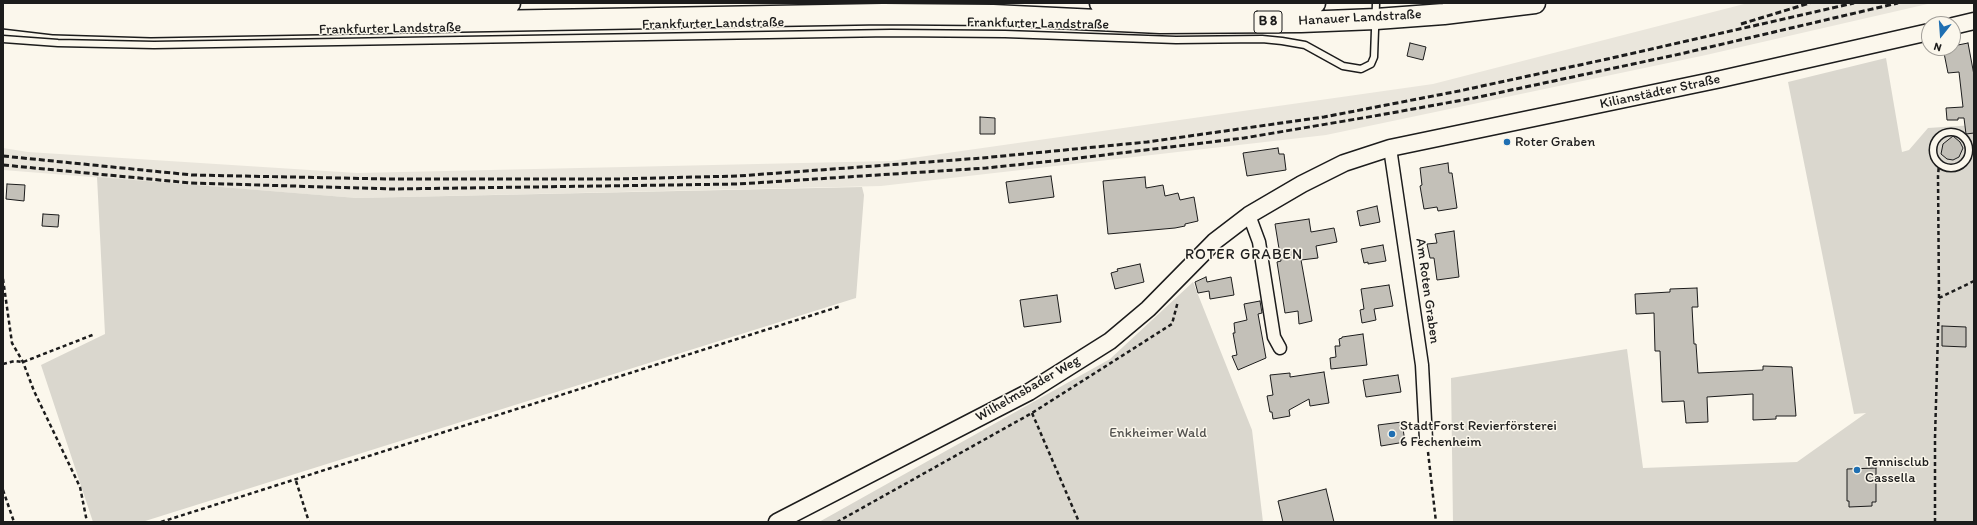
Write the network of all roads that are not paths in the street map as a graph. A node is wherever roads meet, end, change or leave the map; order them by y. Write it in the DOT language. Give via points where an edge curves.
graph roads {
  1 [pos="12,3"];
  2 [pos="510,3"];
  3 [pos="1100,3"];
  4 [pos="1315,3"];
  5 [pos="1536,3"];
  6 [pos="1376,11"];
  7 [pos="3,18"];
  8 [pos="1974,21"];
  9 [pos="1961,24"];
  10 [pos="1921,34"];
  11 [pos="3,39"];
  12 [pos="1971,144"];
  13 [pos="1390,148"];
  14 [pos="1249,215"];
  15 [pos="1280,348"];
  16 [pos="1426,439"];
  17 [pos="777,522"];
  1 -- 2 [label="main road" via="149,10"];
  3 -- 4 [label="main road, B 8"];
  5 -- 6 [label="main road, Hanauer Landstraße / B 8" via="1444,14"];
  6 -- 7 [label="main road, Hanauer Landstraße / B 8" via="1160,23 993,15 883,14 151,27 54,24"];
  6 -- 11 [label="lane, Frankfurter Landstraße" via="1374,57 1371,64 1361,69 1343,66 1305,45 1262,39 1176,40 906,33 154,45"];
  8 -- 9 [label="street"];
  10 -- 13 [label="street, Kilianstädter Straße" via="1721,79"];
  12 -- 12 [label="lane" via="1962,135 1946,132 1937,139 1933,147 1934,156 1939,164 1952,168 1964,163 1968,158"];
  13 -- 14 [label="street, Wilhelmsbader Weg" via="1325,172"];
  13 -- 16 [label="street, Am Roten Graben" via="1422,365"];
  14 -- 15 [label="street" via="1260,242 1274,337"];
  14 -- 17 [label="street, Wilhelmsbader Weg" via="1215,241 1148,309 1106,343 1029,392"];
}
